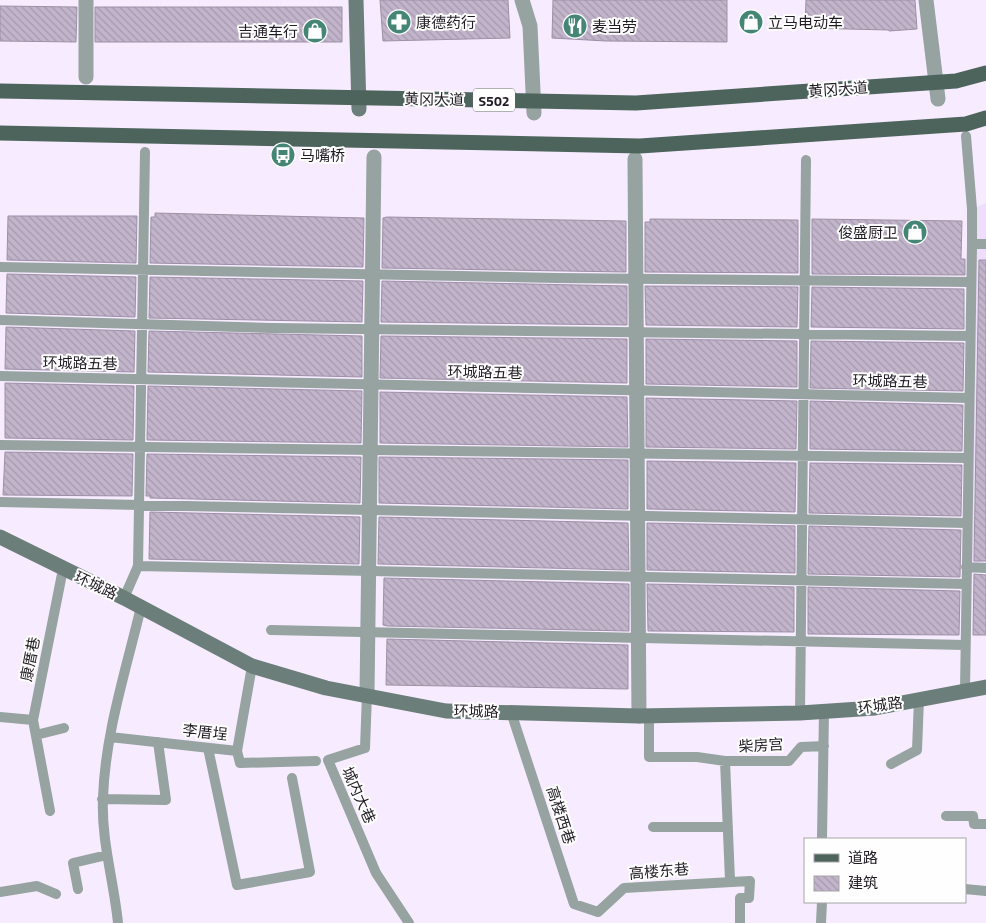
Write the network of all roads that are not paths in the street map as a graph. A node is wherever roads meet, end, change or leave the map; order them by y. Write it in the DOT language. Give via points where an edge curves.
graph roads {
  1 [pos="86,0"];
  2 [pos="356,0"];
  3 [pos="522,0"];
  4 [pos="926,0"];
  5 [pos="986,73"];
  6 [pos="86,77"];
  7 [pos="0,91"];
  8 [pos="938,99"];
  9 [pos="358,109"];
  10 [pos="534,113"];
  11 [pos="986,118"];
  12 [pos="0,133"];
  13 [pos="966,136"];
  14 [pos="145,152"];
  15 [pos="374,157"];
  16 [pos="635,159"];
  17 [pos="806,160"];
  18 [pos="972,244"];
  19 [pos="986,244"];
  20 [pos="0,267"];
  21 [pos="971,282"];
  22 [pos="0,320"];
  23 [pos="970,336"];
  24 [pos="0,376"];
  25 [pos="968,398"];
  26 [pos="0,445"];
  27 [pos="968,458"];
  28 [pos="0,502"];
  29 [pos="966,523"];
  30 [pos="0,537"];
  31 [pos="138,566"];
  32 [pos="966,567"];
  33 [pos="986,568"];
  34 [pos="63,570"];
  35 [pos="966,584"];
  36 [pos="124,598"];
  37 [pos="141,607"];
  38 [pos="271,630"];
  39 [pos="965,645"];
  40 [pos="252,666"];
  41 [pos="986,687"];
  42 [pos="965,690"];
  43 [pos="367,694"];
  44 [pos="919,699"];
  45 [pos="824,711"];
  46 [pos="511,712"];
  47 [pos="800,713"];
  48 [pos="644,716"];
  49 [pos="0,718"];
  50 [pos="33,720"];
  51 [pos="64,728"];
  52 [pos="36,735"];
  53 [pos="110,737"];
  54 [pos="158,742"];
  55 [pos="824,746"];
  56 [pos="208,748"];
  57 [pos="237,751"];
  58 [pos="316,761"];
  59 [pos="725,761"];
  60 [pos="891,764"];
  61 [pos="292,778"];
  62 [pos="102,799"];
  63 [pos="50,811"];
  64 [pos="946,816"];
  65 [pos="986,824"];
  66 [pos="653,827"];
  67 [pos="728,827"];
  68 [pos="822,838"];
  69 [pos="107,855"];
  70 [pos="730,880"];
  71 [pos="78,889"];
  72 [pos="966,889"];
  73 [pos="0,892"];
  74 [pos="986,892"];
  75 [pos="56,894"];
  76 [pos="822,903"];
  77 [pos="598,912"];
  78 [pos="118,923"];
  79 [pos="409,923"];
  80 [pos="601,923"];
  81 [pos="740,923"];
  82 [pos="821,923"];
  1 -- 6 [label="street"];
  2 -- 9 [label="main road"];
  3 -- 10 [label="street" via="530,26"];
  4 -- 8 [label="street"];
  5 -- 7 [label="main road, 黄冈大道 / S502" via="956,81 636,103"];
  11 -- 12 [label="main road" via="966,124 640,146"];
  13 -- 18 [label="lane"];
  14 -- 31 [label="lane"];
  15 -- 43 [label="street"];
  16 -- 48 [label="street"];
  17 -- 47 [label="lane"];
  18 -- 19 [label="lane"];
  18 -- 21 [label="lane"];
  20 -- 21 [label="lane"];
  21 -- 23 [label="lane"];
  22 -- 23 [label="lane" via="271,328"];
  23 -- 25 [label="lane"];
  24 -- 25 [label="lane, 环城路五巷"];
  25 -- 27 [label="lane"];
  26 -- 27 [label="lane"];
  27 -- 29 [label="lane"];
  28 -- 29 [label="lane"];
  29 -- 32 [label="lane"];
  30 -- 34 [label="main road, 环城路"];
  31 -- 35 [label="lane"];
  31 -- 36 [label="lane"];
  32 -- 33 [label="lane"];
  32 -- 35 [label="lane"];
  34 -- 36 [label="main road, 环城路"];
  34 -- 50 [label="lane, 康厝巷"];
  35 -- 39 [label="lane"];
  36 -- 37 [label="main road, 环城路"];
  37 -- 40 [label="main road, 环城路"];
  37 -- 53 [label="lane"];
  38 -- 39 [label="lane"];
  39 -- 42 [label="lane"];
  40 -- 43 [label="main road, 环城路" via="326,688"];
  40 -- 57 [label="lane"];
  41 -- 42 [label="main road, 环城路"];
  42 -- 44 [label="main road, 环城路"];
  43 -- 46 [label="main road, 环城路" via="446,711"];
  43 -- 79 [label="lane, 城内大巷" via="365,748 328,760 376,873"];
  44 -- 45 [label="main road, 环城路" via="875,708"];
  44 -- 60 [label="lane" via="917,750"];
  45 -- 47 [label="main road, 环城路"];
  45 -- 55 [label="lane"];
  46 -- 48 [label="main road, 环城路"];
  46 -- 77 [label="lane, 高楼西巷" via="574,904"];
  47 -- 48 [label="main road, 环城路"];
  48 -- 59 [label="lane, 柴房宫" via="649,757 697,757"];
  49 -- 50 [label="lane"];
  50 -- 52 [label="lane"];
  51 -- 52 [label="lane"];
  52 -- 63 [label="lane"];
  53 -- 54 [label="lane, 李厝埕"];
  53 -- 62 [label="lane"];
  54 -- 56 [label="lane, 李厝埕"];
  54 -- 62 [label="lane" via="166,800"];
  55 -- 59 [label="lane, 柴房宫" via="801,747 789,760"];
  55 -- 68 [label="lane"];
  56 -- 57 [label="lane, 李厝埕"];
  56 -- 61 [label="lane" via="237,885 310,872"];
  57 -- 58 [label="lane, 李厝埕" via="240,763"];
  59 -- 67 [label="lane"];
  62 -- 69 [label="lane"];
  64 -- 65 [label="lane" via="973,816 974,824"];
  66 -- 67 [label="lane"];
  67 -- 70 [label="lane"];
  69 -- 71 [label="lane" via="73,863"];
  69 -- 78 [label="lane"];
  70 -- 77 [label="lane, 高楼东巷" via="624,888"];
  70 -- 81 [label="lane, 高楼东巷" via="750,881 750,898 740,898"];
  72 -- 74 [label="lane"];
  73 -- 75 [label="lane" via="37,886"];
  76 -- 82 [label="lane"];
  77 -- 80 [label="lane"];
}
